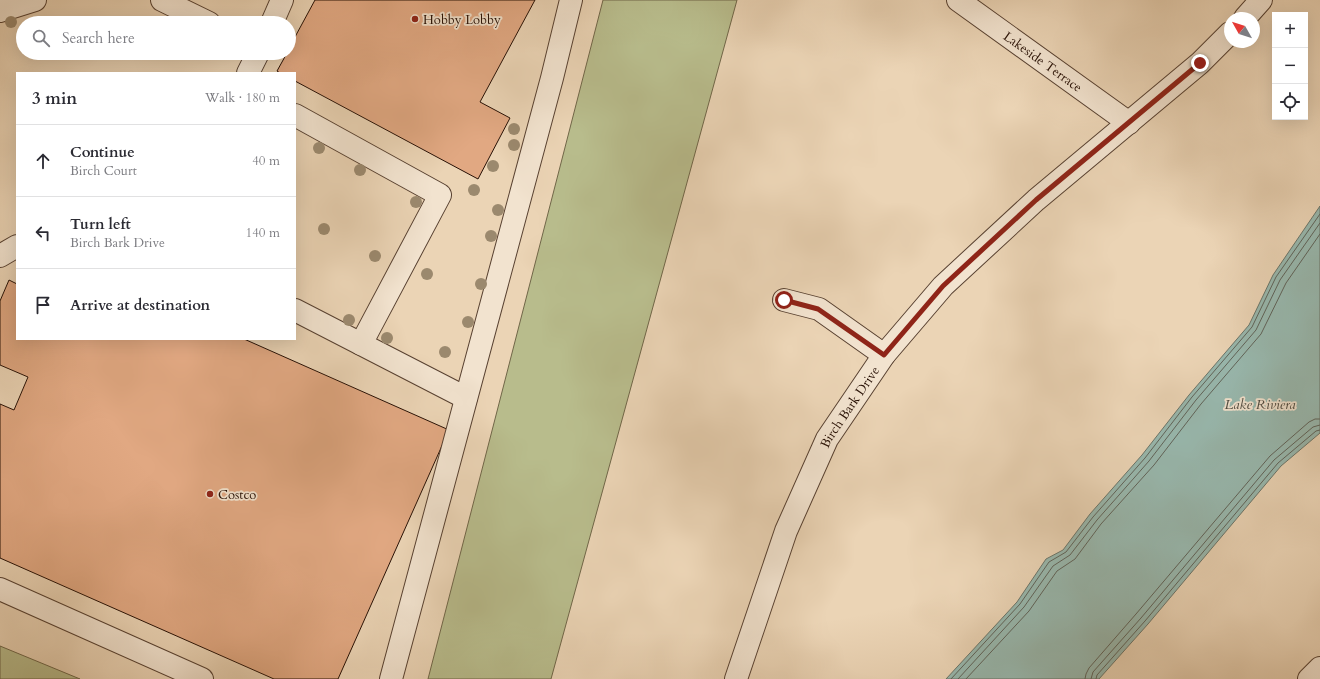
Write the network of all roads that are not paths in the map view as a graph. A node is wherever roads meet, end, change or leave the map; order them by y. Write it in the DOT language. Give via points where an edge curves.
graph roads {
  1 [pos="35,0"];
  2 [pos="162,0"];
  3 [pos="282,0"];
  4 [pos="571,0"];
  5 [pos="958,0"];
  6 [pos="1261,0"];
  7 [pos="0,11"];
  8 [pos="1250,12"];
  9 [pos="195,16"];
  10 [pos="275,16"];
  11 [pos="1224,39"];
  12 [pos="254,60"];
  13 [pos="248,72"];
  14 [pos="296,116"];
  15 [pos="1128,122"];
  16 [pos="16,247"];
  17 [pos="0,256"];
  18 [pos="784,300"];
  19 [pos="296,311"];
  20 [pos="361,344"];
  21 [pos="884,355"];
  22 [pos="466,398"];
  23 [pos="0,589"];
  24 [pos="1320,668"];
  25 [pos="202,679"];
  26 [pos="391,679"];
  27 [pos="736,679"];
  28 [pos="1309,679"];
  1 -- 7 [label="street"];
  2 -- 9 [label="street"];
  3 -- 10 [label="street"];
  4 -- 22 [label="street"];
  5 -- 15 [label="street, Lakeside Terrace"];
  6 -- 8 [label="street"];
  11 -- 15 [label="street, Birch Bark Drive" via="1200,63"];
  12 -- 13 [label="street"];
  14 -- 20 [label="street" via="440,195"];
  15 -- 21 [label="street, Birch Bark Drive" via="1036,200 943,286"];
  16 -- 17 [label="street"];
  18 -- 21 [label="street" via="818,309"];
  19 -- 20 [label="street"];
  20 -- 22 [label="street"];
  21 -- 27 [label="street, Birch Bark Drive" via="826,439 786,531"];
  22 -- 26 [label="street"];
  23 -- 25 [label="street"];
  24 -- 28 [label="street"];
}
